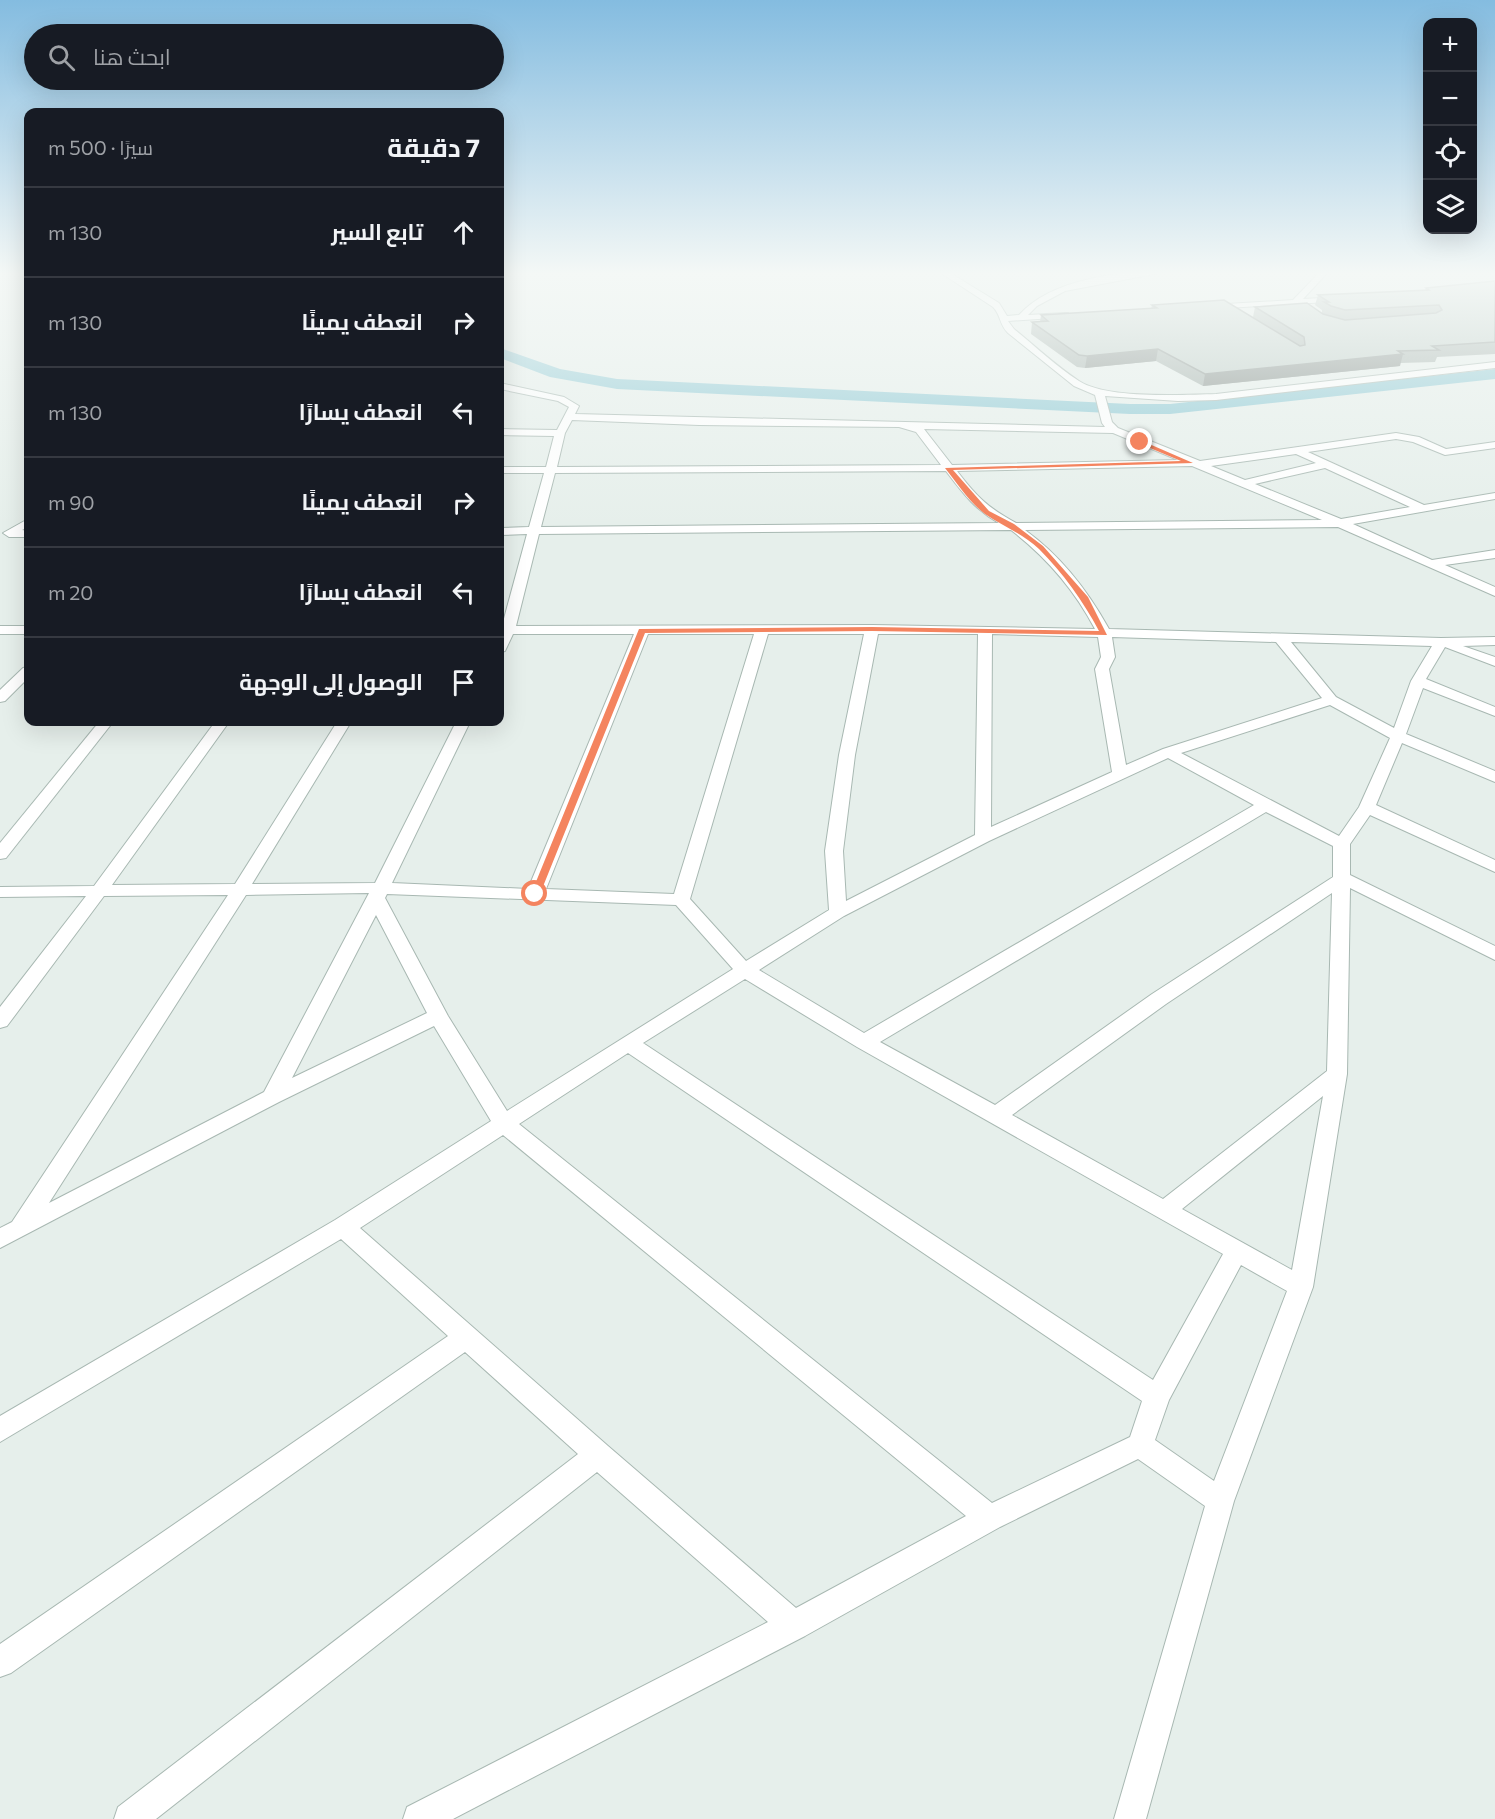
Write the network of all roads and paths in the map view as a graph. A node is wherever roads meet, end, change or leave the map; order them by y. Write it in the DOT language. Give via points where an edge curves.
graph roads {
  1 [pos="1042,356"];
  2 [pos="1495,365"];
  3 [pos="504,387"];
  4 [pos="1100,394"];
  5 [pos="568,417"];
  6 [pos="911,426"];
  7 [pos="1114,430"];
  8 [pos="504,432"];
  9 [pos="560,433"];
  10 [pos="1495,445"];
  11 [pos="1298,451"];
  12 [pos="1193,464"];
  13 [pos="1328,464"];
  14 [pos="948,468"];
  15 [pos="504,470"];
  16 [pos="549,470"];
  17 [pos="1241,484"];
  18 [pos="1495,496"];
  19 [pos="1420,508"];
  20 [pos="1340,523"];
  21 [pos="24,524"];
  22 [pos="1012,525"];
  23 [pos="504,531"];
  24 [pos="534,531"];
  25 [pos="24,534"];
  26 [pos="5,535"];
  27 [pos="1495,554"];
  28 [pos="1434,563"];
  29 [pos="1495,592"];
  30 [pos="872,629"];
  31 [pos="0,630"];
  32 [pos="24,630"];
  33 [pos="504,630"];
  34 [pos="762,630"];
  35 [pos="985,630"];
  36 [pos="642,631"];
  37 [pos="1104,633"];
  38 [pos="1280,638"];
  39 [pos="1495,641"];
  40 [pos="1441,642"];
  41 [pos="1495,662"];
  42 [pos="24,675"];
  43 [pos="1418,681"];
  44 [pos="0,698"];
  45 [pos="1331,700"];
  46 [pos="1495,712"];
  47 [pos="103,726"];
  48 [pos="219,726"];
  49 [pos="342,726"];
  50 [pos="461,726"];
  51 [pos="1398,736"];
  52 [pos="1168,752"];
  53 [pos="1120,773"];
  54 [pos="1495,777"];
  55 [pos="1266,805"];
  56 [pos="1367,807"];
  57 [pos="982,837"];
  58 [pos="1342,844"];
  59 [pos="0,854"];
  60 [pos="1495,867"];
  61 [pos="1343,878"];
  62 [pos="241,888"];
  63 [pos="100,890"];
  64 [pos="0,892"];
  65 [pos="378,893"];
  66 [pos="535,894"];
  67 [pos="681,900"];
  68 [pos="838,912"];
  69 [pos="1495,954"];
  70 [pos="743,969"];
  71 [pos="438,1016"];
  72 [pos="0,1021"];
  73 [pos="864,1042"];
  74 [pos="628,1043"];
  75 [pos="1337,1074"];
  76 [pos="272,1097"];
  77 [pos="995,1116"];
  78 [pos="504,1124"];
  79 [pos="1163,1211"];
  80 [pos="344,1227"];
  81 [pos="20,1229"];
  82 [pos="0,1239"];
  83 [pos="1236,1252"];
  84 [pos="1301,1287"];
  85 [pos="466,1337"];
  86 [pos="1157,1397"];
  87 [pos="0,1430"];
  88 [pos="1140,1445"];
  89 [pos="598,1455"];
  90 [pos="1220,1501"];
  91 [pos="990,1518"];
  92 [pos="794,1625"];
  93 [pos="0,1662"];
  94 [pos="130,1819"];
  95 [pos="419,1819"];
  96 [pos="1130,1819"];
  1 -- 4 [label="street" via="1070,378"];
  2 -- 4 [label="street" via="1216,397"];
  3 -- 5 [label="street" via="573,404"];
  4 -- 7 [label="street" via="1104,417"];
  5 -- 6 [label="street"];
  5 -- 9 [label="street"];
  6 -- 7 [label="street"];
  6 -- 14 [label="street" via="920,430"];
  7 -- 12 [label="street"];
  8 -- 9 [label="street"];
  9 -- 16 [label="street"];
  10 -- 11 [label="street" via="1445,452 1415,439 1396,436"];
  11 -- 12 [label="street"];
  11 -- 13 [label="street"];
  12 -- 14 [label="street"];
  12 -- 17 [label="street"];
  13 -- 17 [label="street"];
  13 -- 19 [label="street"];
  14 -- 16 [label="street"];
  14 -- 22 [label="street" via="987,512"];
  15 -- 16 [label="street"];
  16 -- 24 [label="street"];
  17 -- 20 [label="street"];
  18 -- 19 [label="street"];
  19 -- 20 [label="street"];
  20 -- 22 [label="street"];
  20 -- 28 [label="street"];
  21 -- 26 [label="street"];
  22 -- 24 [label="street"];
  22 -- 37 [label="street" via="1064,573 1086,599"];
  23 -- 24 [label="street"];
  24 -- 33 [label="street"];
  25 -- 26 [label="street"];
  27 -- 28 [label="street"];
  28 -- 29 [label="street"];
  30 -- 34 [label="street"];
  30 -- 35 [label="street"];
  30 -- 68 [label="street" via="847,755 834,851"];
  31 -- 32 [label="street"];
  33 -- 36 [label="street"];
  34 -- 36 [label="street"];
  34 -- 67 [label="street"];
  35 -- 37 [label="street"];
  35 -- 57 [label="street"];
  36 -- 66 [label="street"];
  37 -- 38 [label="street"];
  37 -- 53 [label="street" via="1108,657 1102,669"];
  38 -- 40 [label="street"];
  38 -- 45 [label="street"];
  39 -- 40 [label="street"];
  40 -- 41 [label="street"];
  40 -- 43 [label="street"];
  42 -- 44 [label="street"];
  43 -- 46 [label="street"];
  43 -- 51 [label="street"];
  45 -- 51 [label="street"];
  45 -- 52 [label="street"];
  47 -- 59 [label="street"];
  48 -- 63 [label="street"];
  49 -- 62 [label="street"];
  50 -- 65 [label="street"];
  51 -- 54 [label="street"];
  51 -- 56 [label="street"];
  52 -- 53 [label="street"];
  52 -- 55 [label="street"];
  53 -- 57 [label="street"];
  55 -- 58 [label="street"];
  55 -- 73 [label="street"];
  56 -- 58 [label="street"];
  56 -- 60 [label="street"];
  57 -- 68 [label="street"];
  58 -- 61 [label="street"];
  61 -- 69 [label="street"];
  61 -- 75 [label="street"];
  61 -- 77 [label="street" via="1159,999"];
  62 -- 63 [label="street"];
  62 -- 65 [label="street"];
  62 -- 81 [label="street"];
  63 -- 64 [label="street"];
  63 -- 72 [label="street"];
  65 -- 66 [label="street"];
  65 -- 71 [label="street"];
  65 -- 76 [label="street"];
  66 -- 67 [label="street"];
  67 -- 70 [label="street"];
  68 -- 70 [label="street"];
  70 -- 73 [label="street"];
  70 -- 74 [label="street"];
  71 -- 76 [label="street"];
  71 -- 78 [label="street"];
  73 -- 77 [label="street"];
  74 -- 78 [label="street"];
  74 -- 86 [label="street"];
  75 -- 79 [label="street"];
  75 -- 84 [label="street"];
  76 -- 81 [label="street"];
  77 -- 79 [label="street"];
  78 -- 80 [label="street"];
  78 -- 91 [label="street"];
  79 -- 83 [label="street"];
  80 -- 85 [label="street"];
  80 -- 87 [label="street"];
  81 -- 82 [label="street"];
  83 -- 84 [label="street"];
  83 -- 86 [label="street"];
  84 -- 90 [label="street"];
  85 -- 89 [label="street"];
  85 -- 93 [label="street"];
  86 -- 88 [label="street"];
  88 -- 90 [label="street"];
  88 -- 91 [label="street"];
  89 -- 92 [label="street"];
  89 -- 94 [label="street"];
  90 -- 96 [label="street"];
  91 -- 92 [label="street"];
  92 -- 95 [label="street"];
}
